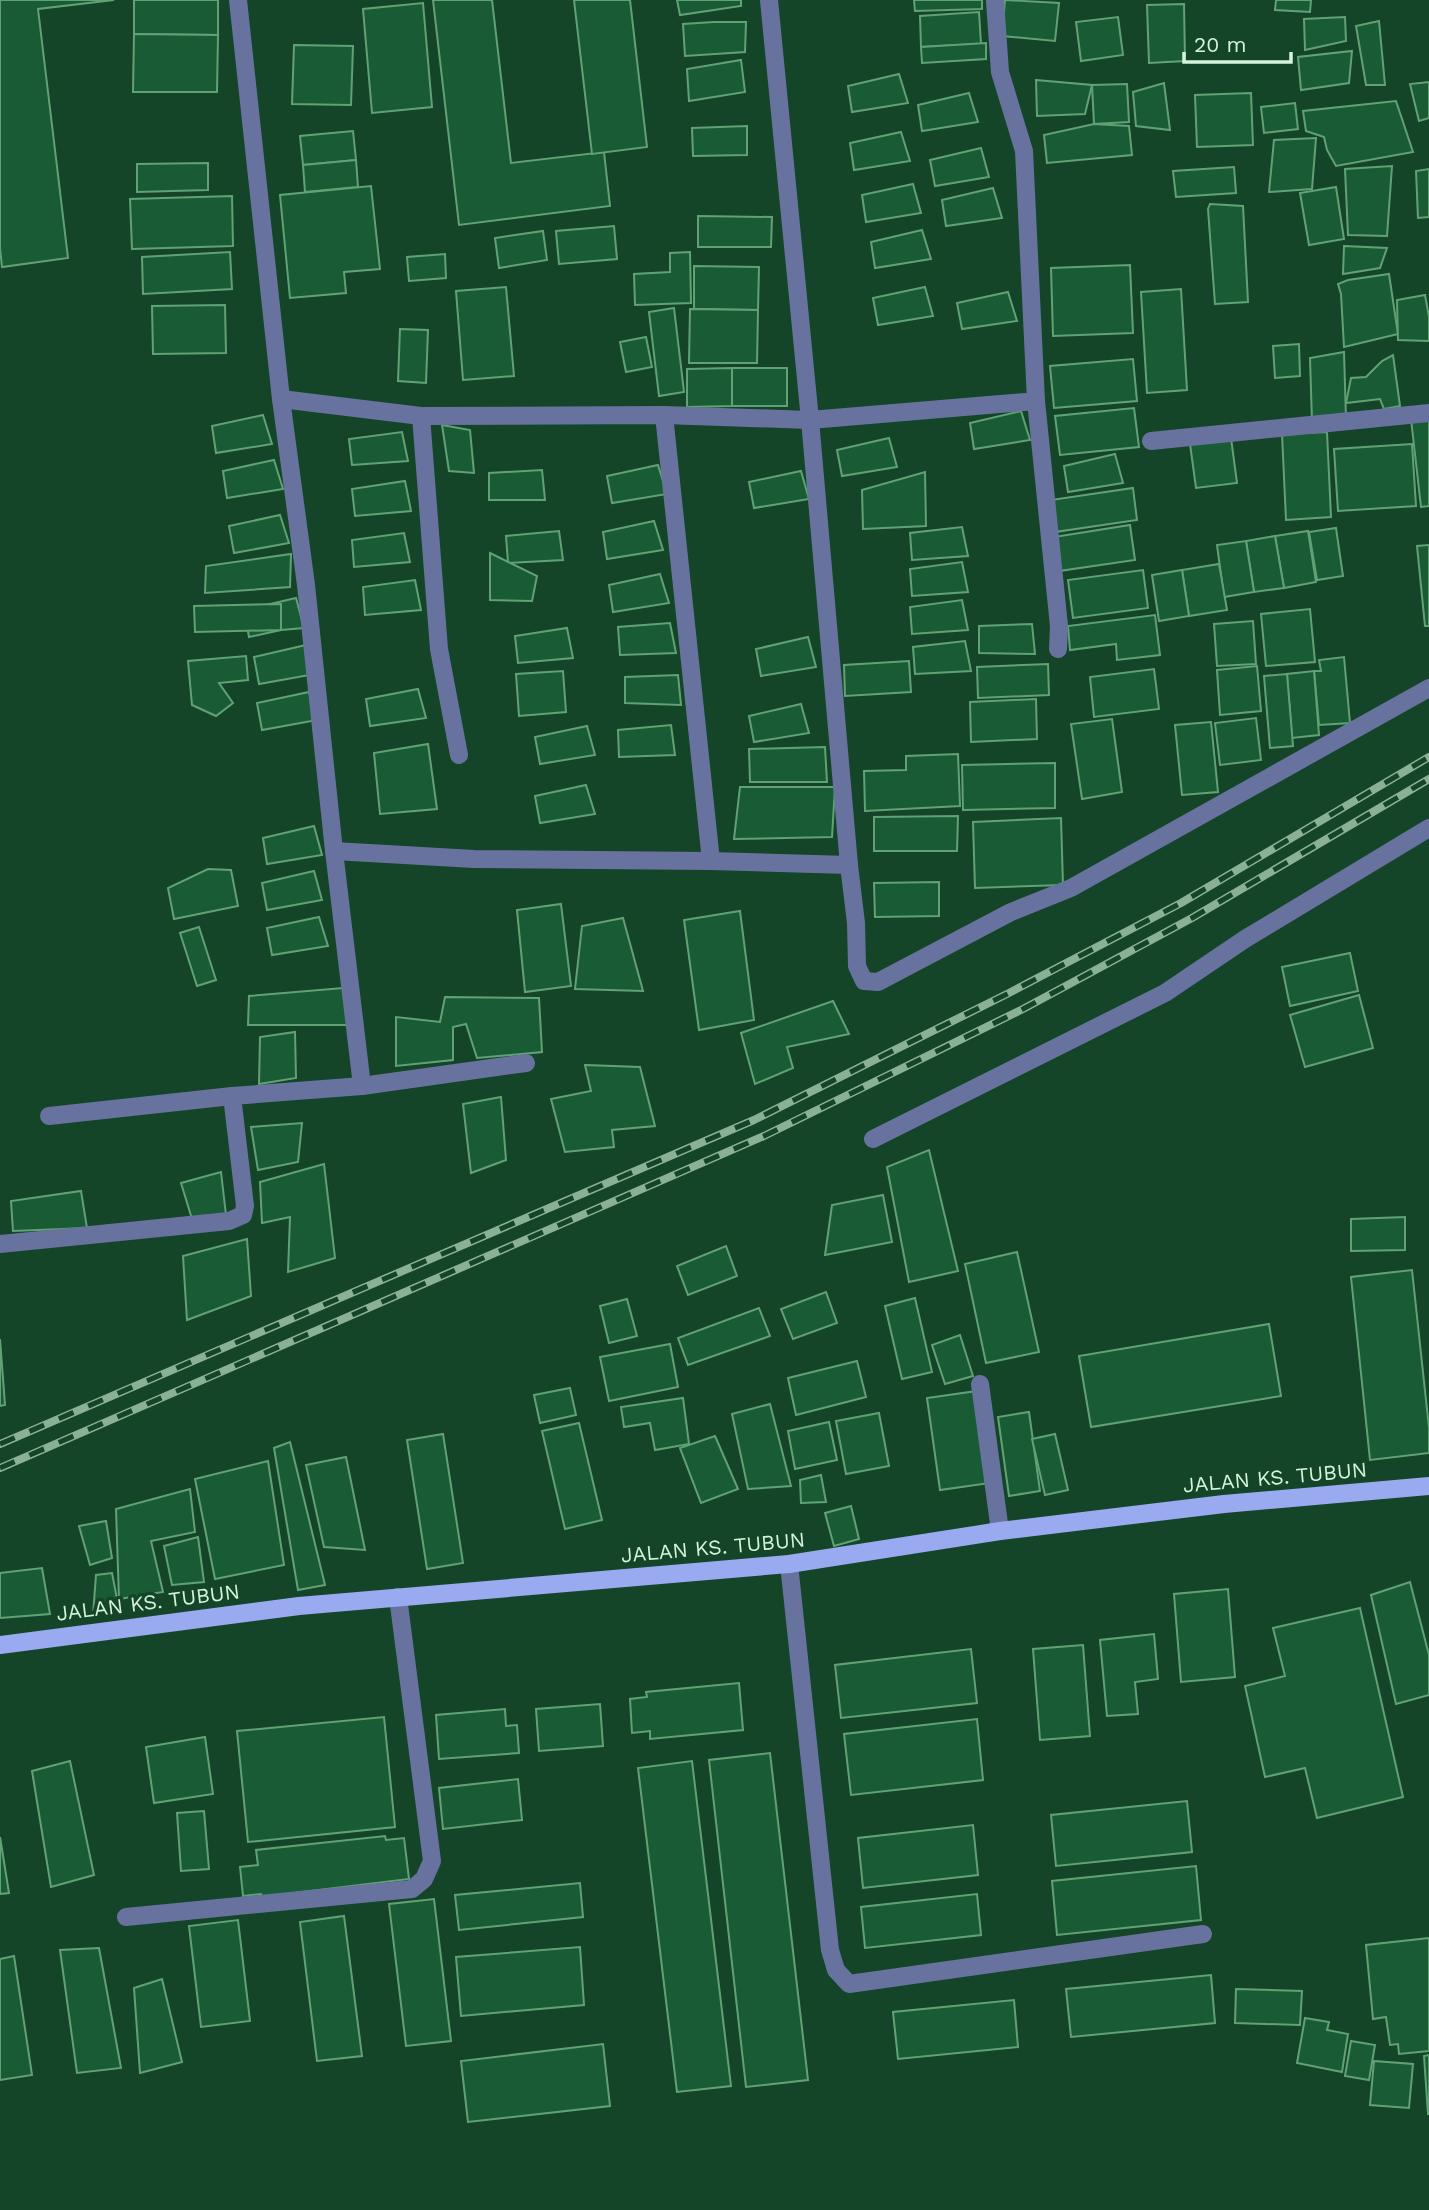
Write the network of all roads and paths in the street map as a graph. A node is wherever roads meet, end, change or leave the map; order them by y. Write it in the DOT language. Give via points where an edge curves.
graph roads {
  1 [pos="238,0"];
  2 [pos="769,0"];
  3 [pos="995,1"];
  4 [pos="281,399"];
  5 [pos="1036,401"];
  6 [pos="1429,413"];
  7 [pos="421,415"];
  8 [pos="664,415"];
  9 [pos="810,420"];
  10 [pos="1151,441"];
  11 [pos="1058,649"];
  12 [pos="1429,688"];
  13 [pos="459,755"];
  14 [pos="1429,828"];
  15 [pos="334,851"];
  16 [pos="711,861"];
  17 [pos="849,865"];
  18 [pos="526,1063"];
  19 [pos="362,1086"];
  20 [pos="232,1096"];
  21 [pos="48,1116"];
  22 [pos="873,1139"];
  23 [pos="0,1244"];
  24 [pos="980,1384"];
  25 [pos="1429,1486"];
  26 [pos="1000,1531"];
  27 [pos="789,1564"];
  28 [pos="398,1597"];
  29 [pos="0,1645"];
  30 [pos="126,1917"];
  31 [pos="1203,1934"];
  1 -- 4 [label="street"];
  2 -- 9 [label="street"];
  3 -- 5 [label="street" via="1000,72 1024,151"];
  4 -- 7 [label="street"];
  4 -- 15 [label="street" via="308,598"];
  5 -- 9 [label="street"];
  5 -- 11 [label="street"];
  6 -- 10 [label="street"];
  7 -- 8 [label="street"];
  7 -- 13 [label="street" via="439,649"];
  8 -- 9 [label="street"];
  8 -- 16 [label="street"];
  9 -- 17 [label="street"];
  12 -- 17 [label="street" via="1071,888 1011,912 878,982 864,981 858,966"];
  14 -- 22 [label="street" via="1165,993"];
  15 -- 16 [label="street" via="474,859"];
  15 -- 19 [label="street"];
  16 -- 17 [label="street"];
  18 -- 19 [label="street"];
  19 -- 20 [label="street"];
  20 -- 21 [label="street"];
  20 -- 23 [label="street" via="243,1215 229,1221"];
  24 -- 26 [label="street"];
  25 -- 26 [label="main road, JALAN KS. TUBUN"];
  26 -- 27 [label="main road, JALAN KS. TUBUN"];
  27 -- 28 [label="main road, JALAN KS. TUBUN"];
  27 -- 31 [label="street" via="830,1950 836,1970 849,1984"];
  28 -- 29 [label="main road, JALAN KS. TUBUN"];
  28 -- 30 [label="street" via="432,1861 424,1878 412,1889"];
}
